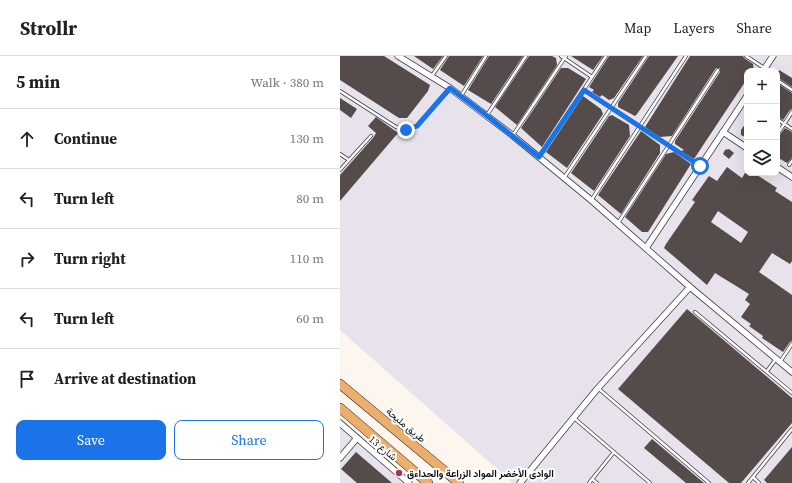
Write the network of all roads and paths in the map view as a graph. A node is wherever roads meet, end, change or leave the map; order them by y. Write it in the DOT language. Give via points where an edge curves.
graph roads {
  1 [pos="398,56"];
  2 [pos="446,56"];
  3 [pos="486,56"];
  4 [pos="526,56"];
  5 [pos="561,56"];
  6 [pos="606,56"];
  7 [pos="646,56"];
  8 [pos="686,56"];
  9 [pos="746,56"];
  10 [pos="773,56"];
  11 [pos="565,57"];
  12 [pos="761,68"];
  13 [pos="765,68"];
  14 [pos="718,70"];
  15 [pos="431,77"];
  16 [pos="592,77"];
  17 [pos="780,82"];
  18 [pos="450,88"];
  19 [pos="584,90"];
  20 [pos="792,90"];
  21 [pos="340,91"];
  22 [pos="461,96"];
  23 [pos="744,101"];
  24 [pos="611,108"];
  25 [pos="792,112"];
  26 [pos="486,115"];
  27 [pos="780,121"];
  28 [pos="784,124"];
  29 [pos="639,126"];
  30 [pos="792,129"];
  31 [pos="780,130"];
  32 [pos="723,132"];
  33 [pos="512,135"];
  34 [pos="371,136"];
  35 [pos="669,146"];
  36 [pos="744,146"];
  37 [pos="340,154"];
  38 [pos="539,157"];
  39 [pos="349,160"];
  40 [pos="792,161"];
  41 [pos="789,165"];
  42 [pos="700,166"];
  43 [pos="780,169"];
  44 [pos="340,170"];
  45 [pos="792,177"];
  46 [pos="564,178"];
  47 [pos="592,200"];
  48 [pos="618,223"];
  49 [pos="646,248"];
  50 [pos="690,286"];
  51 [pos="695,312"];
  52 [pos="792,344"];
  53 [pos="778,360"];
  54 [pos="767,371"];
  55 [pos="792,372"];
  56 [pos="340,384"];
  57 [pos="598,388"];
  58 [pos="792,393"];
  59 [pos="340,408"];
  60 [pos="574,418"];
  61 [pos="340,423"];
  62 [pos="792,429"];
  63 [pos="357,438"];
  64 [pos="614,452"];
  65 [pos="340,458"];
  66 [pos="753,477"];
  67 [pos="592,479"];
  68 [pos="409,483"];
  69 [pos="428,483"];
  70 [pos="459,483"];
  71 [pos="520,483"];
  72 [pos="589,483"];
  73 [pos="597,483"];
  74 [pos="650,483"];
  75 [pos="709,483"];
  76 [pos="748,483"];
  77 [pos="759,483"];
  1 -- 15 [label="street"];
  2 -- 15 [label="lane"];
  3 -- 22 [label="lane"];
  4 -- 26 [label="lane"];
  5 -- 11 [label="lane"];
  6 -- 16 [label="lane"];
  7 -- 24 [label="lane"];
  8 -- 29 [label="lane"];
  9 -- 12 [label="lane"];
  10 -- 13 [label="street"];
  11 -- 16 [label="lane"];
  11 -- 33 [label="lane"];
  14 -- 35 [label="lane"];
  15 -- 18 [label="street"];
  16 -- 19 [label="lane"];
  17 -- 20 [label="lane"];
  18 -- 21 [label="lane" via="417,126 406,130 396,127"];
  18 -- 22 [label="street"];
  19 -- 24 [label="lane"];
  19 -- 38 [label="lane"];
  22 -- 26 [label="street"];
  23 -- 32 [label="street"];
  24 -- 29 [label="lane"];
  24 -- 46 [label="lane"];
  25 -- 28 [label="lane"];
  26 -- 33 [label="street"];
  27 -- 28 [label="lane"];
  28 -- 30 [label="lane"];
  28 -- 31 [label="lane"];
  29 -- 35 [label="lane"];
  29 -- 47 [label="lane"];
  32 -- 36 [label="street"];
  32 -- 42 [label="street"];
  33 -- 38 [label="street"];
  34 -- 39 [label="lane"];
  35 -- 42 [label="lane"];
  35 -- 48 [label="lane"];
  37 -- 39 [label="lane"];
  38 -- 46 [label="street"];
  39 -- 44 [label="lane"];
  40 -- 41 [label="lane"];
  42 -- 49 [label="street"];
  43 -- 45 [label="street"];
  46 -- 47 [label="street"];
  47 -- 48 [label="street"];
  48 -- 49 [label="street"];
  49 -- 50 [label="street"];
  50 -- 53 [label="street"];
  50 -- 57 [label="street"];
  51 -- 54 [label="lane"];
  52 -- 53 [label="lane"];
  53 -- 54 [label="lane"];
  53 -- 55 [label="street"];
  54 -- 58 [label="lane"];
  56 -- 70 [label="main road, طريق مليحة"];
  57 -- 60 [label="street"];
  57 -- 75 [label="lane"];
  59 -- 69 [label="main road"];
  60 -- 64 [label="lane"];
  60 -- 71 [label="street"];
  61 -- 63 [label="street, شارع 13"];
  62 -- 66 [label="lane"];
  63 -- 65 [label="street, شارع 13"];
  63 -- 68 [label="street, شارع 13"];
  64 -- 67 [label="lane"];
  64 -- 74 [label="lane"];
  66 -- 76 [label="lane"];
  66 -- 77 [label="lane"];
  67 -- 72 [label="lane"];
  67 -- 73 [label="lane"];
}
